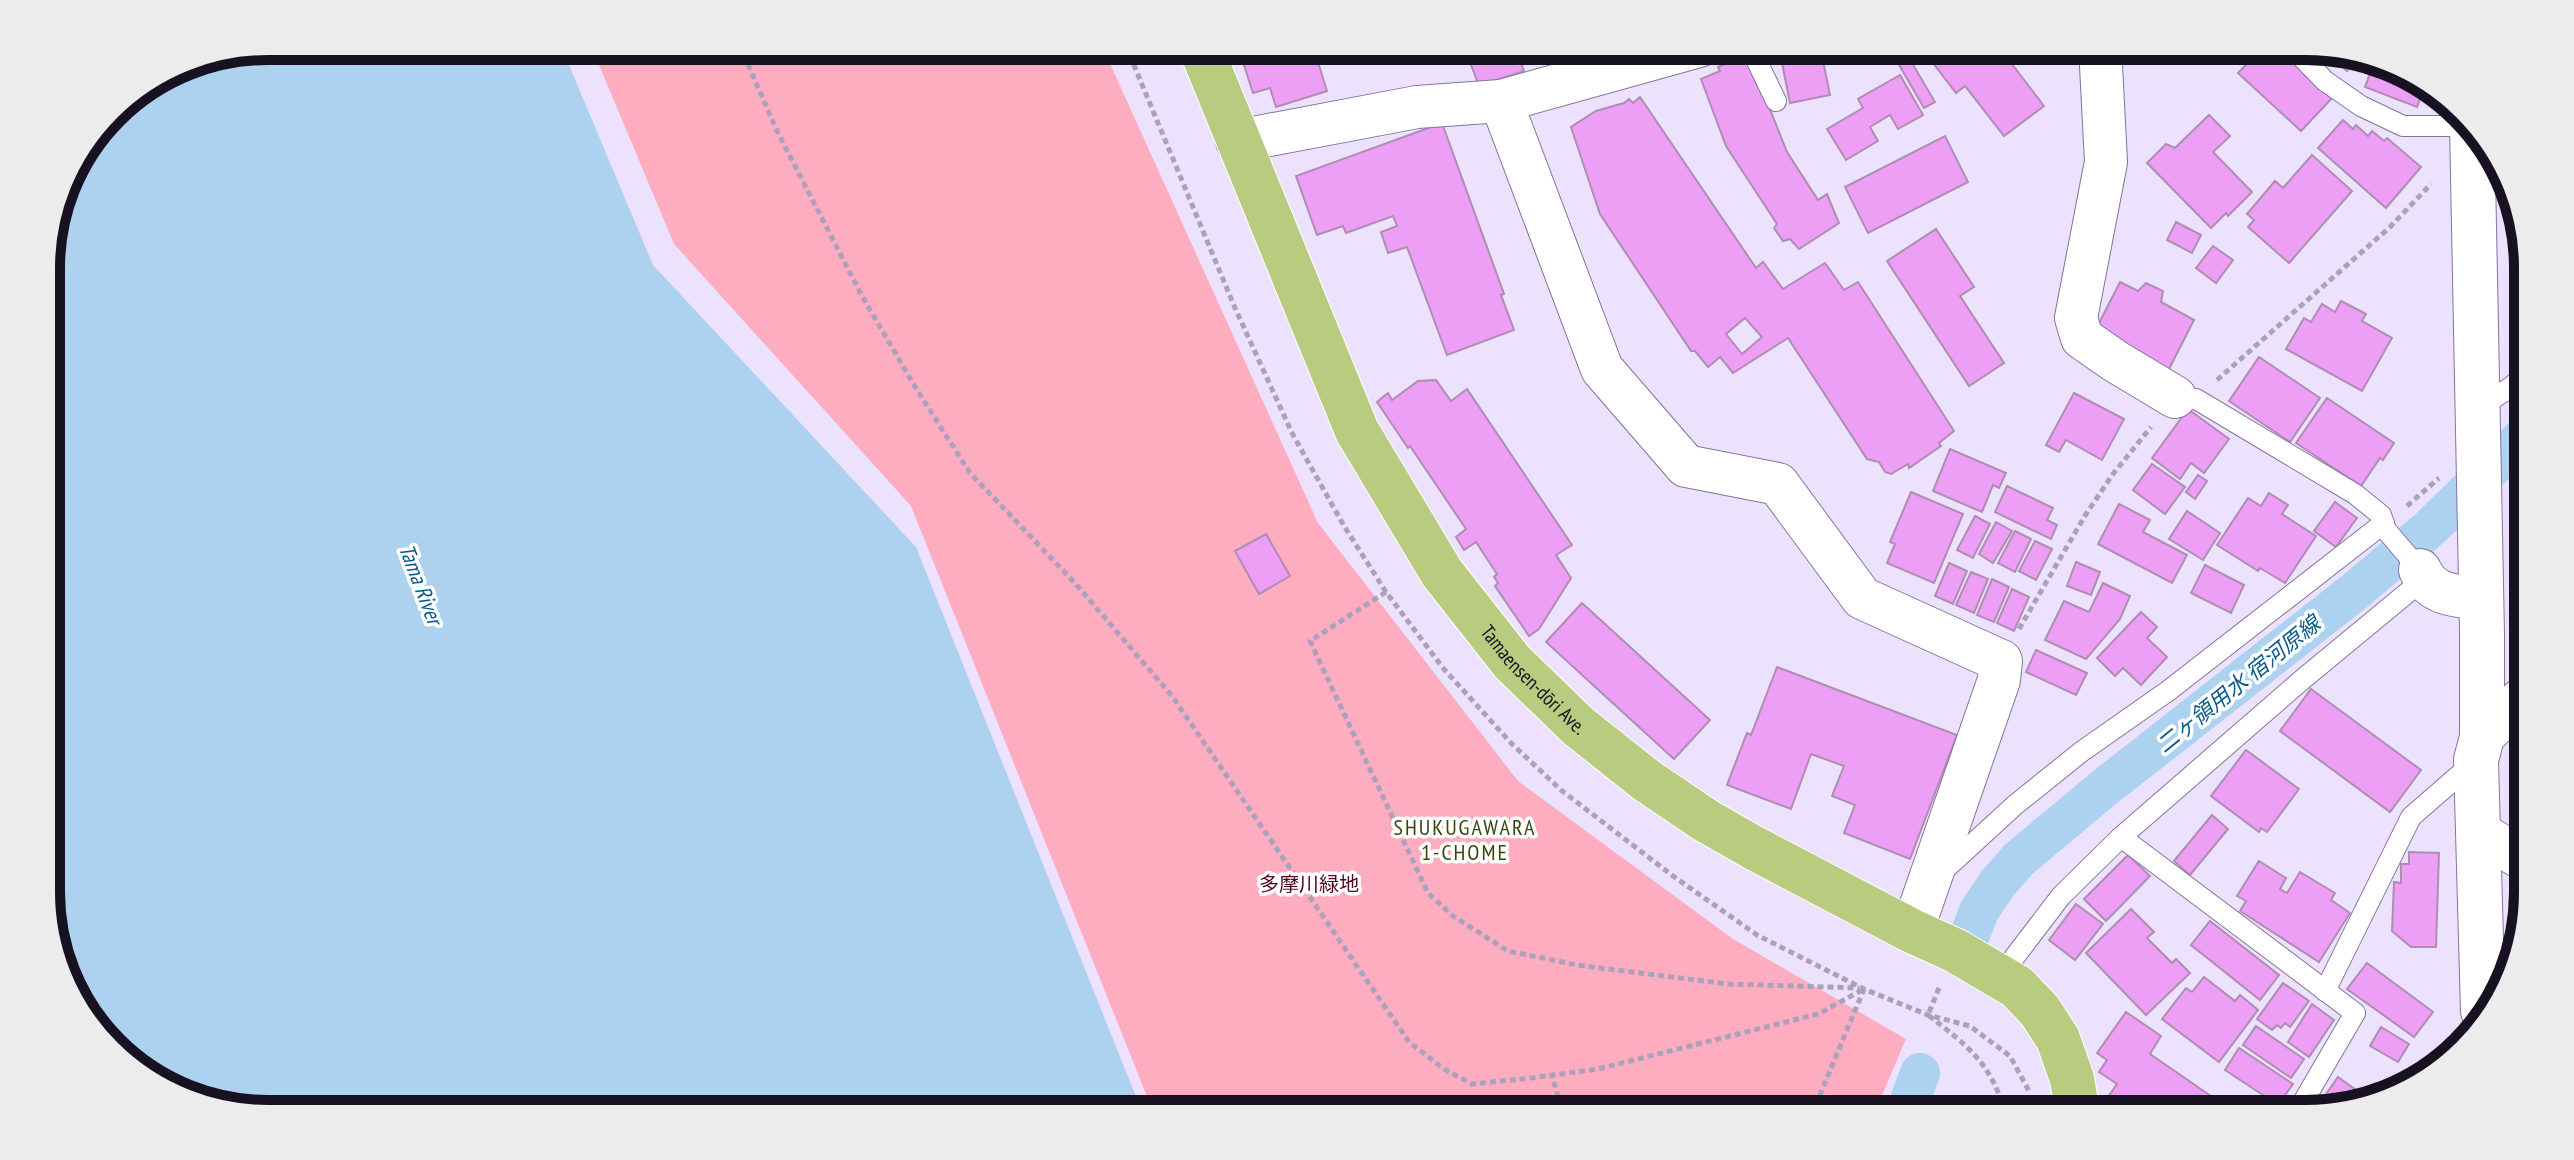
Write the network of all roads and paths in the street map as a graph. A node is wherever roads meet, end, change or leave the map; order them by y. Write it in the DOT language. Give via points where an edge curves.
graph roads {
  1 [pos="746,60"];
  2 [pos="1205,60"];
  3 [pos="1649,60"];
  4 [pos="1756,60"];
  5 [pos="2101,60"];
  6 [pos="2305,60"];
  7 [pos="1501,101"];
  8 [pos="1776,101"];
  9 [pos="2458,126"];
  10 [pos="1237,141"];
  11 [pos="2472,142"];
  12 [pos="2439,175"];
  13 [pos="2514,384"];
  14 [pos="2186,398"];
  15 [pos="2468,442"];
  16 [pos="2385,527"];
  17 [pos="2422,575"];
  18 [pos="1386,592"];
  19 [pos="2482,599"];
  20 [pos="2001,661"];
  21 [pos="2514,709"];
  22 [pos="2479,748"];
  23 [pos="2480,833"];
  24 [pos="2121,837"];
  25 [pos="2514,854"];
  26 [pos="1929,883"];
  27 [pos="1912,931"];
  28 [pos="2000,976"];
  29 [pos="1864,989"];
  30 [pos="2325,991"];
  31 [pos="2483,1001"];
  32 [pos="1928,1015"];
  33 [pos="1552,1075"];
  34 [pos="1559,1100"];
  35 [pos="1818,1100"];
  36 [pos="2002,1100"];
  37 [pos="2076,1100"];
  38 [pos="2304,1100"];
  1 -- 33 [label="path" via="863,298 970,473 1172,696 1409,1042 1472,1084"];
  2 -- 10 [label="main road, Tamaensen-dōri Ave."];
  3 -- 7 [label="street"];
  4 -- 8 [label="lane"];
  5 -- 14 [label="street" via="2106,162 2076,318 2082,338"];
  6 -- 9 [label="lane" via="2361,106 2403,126"];
  7 -- 10 [label="street" via="1417,107"];
  7 -- 20 [label="street" via="1602,369 1686,466 1778,484 1862,598"];
  10 -- 27 [label="main road, Tamaensen-dōri Ave." via="1357,431 1442,573 1512,662 1578,726 1705,820"];
  11 -- 15 [label="street"];
  12 -- 14 [label="path" via="2390,227"];
  13 -- 15 [label="lane"];
  14 -- 16 [label="lane" via="2355,494 2381,515"];
  14 -- 20 [label="path" via="2113,474"];
  15 -- 16 [label="path"];
  15 -- 19 [label="street" via="2480,508"];
  16 -- 17 [label="lane"];
  16 -- 26 [label="lane" via="2081,752"];
  17 -- 19 [label="street" via="2444,595"];
  17 -- 24 [label="lane"];
  18 -- 29 [label="path" via="1310,641 1428,893 1453,916 1508,951 1577,965 1728,984"];
  19 -- 22 [label="street"];
  20 -- 26 [label="street"];
  21 -- 22 [label="street"];
  22 -- 23 [label="street"];
  22 -- 30 [label="lane" via="2411,817"];
  23 -- 25 [label="street"];
  23 -- 31 [label="street"];
  24 -- 28 [label="lane" via="2061,896"];
  24 -- 30 [label="lane"];
  26 -- 27 [label="street"];
  27 -- 28 [label="main road, Tamaensen-dōri Ave."];
  28 -- 37 [label="main road, Tamaensen-dōri Ave." via="2040,1011 2058,1039"];
  29 -- 33 [label="path" via="1818,1014 1598,1069"];
  29 -- 35 [label="path"];
  30 -- 38 [label="lane" via="2355,1013"];
  32 -- 36 [label="path" via="1970,1047"];
  33 -- 34 [label="path"];
}
